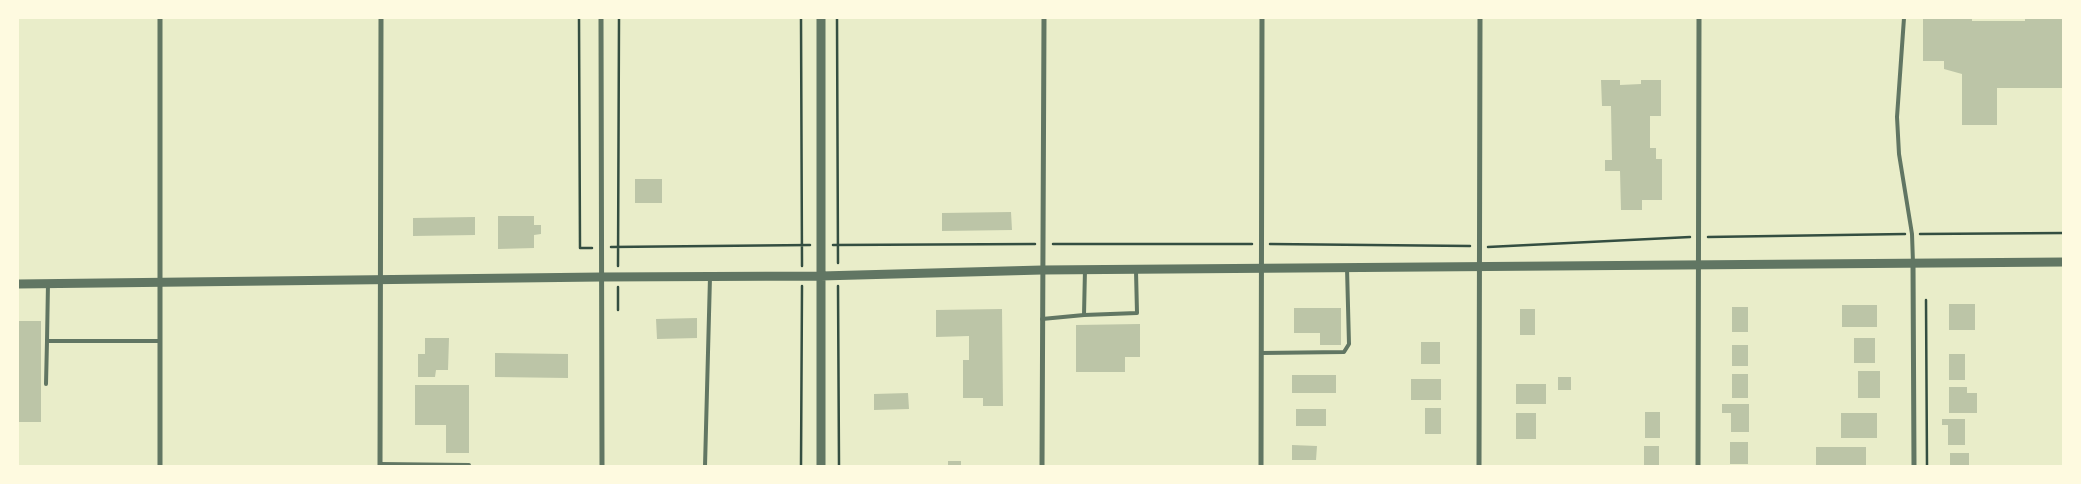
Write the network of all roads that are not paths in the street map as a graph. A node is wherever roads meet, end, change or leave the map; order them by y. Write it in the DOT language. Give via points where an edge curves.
graph roads {
  1 [pos="160,18"];
  2 [pos="381,18"];
  3 [pos="601,18"];
  4 [pos="821,18"];
  5 [pos="1044,18"];
  6 [pos="1262,18"];
  7 [pos="1480,18"];
  8 [pos="1699,18"];
  9 [pos="1904,18"];
  10 [pos="2064,262"];
  11 [pos="1913,264"];
  12 [pos="1697,265"];
  13 [pos="1480,266"];
  14 [pos="1346,267"];
  15 [pos="1261,268"];
  16 [pos="1085,269"];
  17 [pos="1136,269"];
  18 [pos="1042,270"];
  19 [pos="710,276"];
  20 [pos="821,276"];
  21 [pos="601,277"];
  22 [pos="380,280"];
  23 [pos="160,282"];
  24 [pos="48,283"];
  25 [pos="18,284"];
  26 [pos="1084,315"];
  27 [pos="1042,319"];
  28 [pos="47,341"];
  29 [pos="160,341"];
  30 [pos="1261,352"];
  31 [pos="46,384"];
  32 [pos="380,465"];
  33 [pos="426,465"];
  34 [pos="160,466"];
  35 [pos="469,466"];
  36 [pos="602,466"];
  37 [pos="705,466"];
  38 [pos="821,466"];
  39 [pos="1042,466"];
  40 [pos="1261,466"];
  41 [pos="1479,466"];
  42 [pos="1698,466"];
  43 [pos="1914,466"];
  1 -- 23 [label="street"];
  2 -- 22 [label="street"];
  3 -- 21 [label="street"];
  4 -- 20 [label="street"];
  5 -- 18 [label="street"];
  6 -- 15 [label="street"];
  7 -- 13 [label="street"];
  8 -- 12 [label="street"];
  9 -- 11 [label="lane" via="1897,117 1898,154 1912,234"];
  10 -- 11 [label="street"];
  11 -- 12 [label="street"];
  11 -- 43 [label="street"];
  12 -- 13 [label="street"];
  12 -- 42 [label="street"];
  13 -- 14 [label="street"];
  13 -- 41 [label="street"];
  14 -- 15 [label="street"];
  14 -- 30 [label="lane" via="1349,344 1344,352"];
  15 -- 17 [label="street"];
  15 -- 30 [label="street"];
  16 -- 17 [label="street"];
  16 -- 18 [label="street"];
  16 -- 26 [label="lane"];
  17 -- 26 [label="lane" via="1137,313"];
  18 -- 20 [label="street"];
  18 -- 27 [label="street"];
  19 -- 20 [label="street"];
  19 -- 21 [label="street"];
  19 -- 37 [label="lane"];
  20 -- 38 [label="street"];
  21 -- 22 [label="street"];
  21 -- 36 [label="street"];
  22 -- 23 [label="street"];
  22 -- 32 [label="street"];
  23 -- 24 [label="street"];
  23 -- 29 [label="street"];
  24 -- 25 [label="street"];
  24 -- 28 [label="lane"];
  26 -- 27 [label="lane"];
  27 -- 39 [label="street"];
  28 -- 29 [label="lane"];
  28 -- 31 [label="lane"];
  29 -- 34 [label="street"];
  30 -- 40 [label="street"];
  32 -- 33 [label="lane"];
  33 -- 35 [label="lane"];
}
